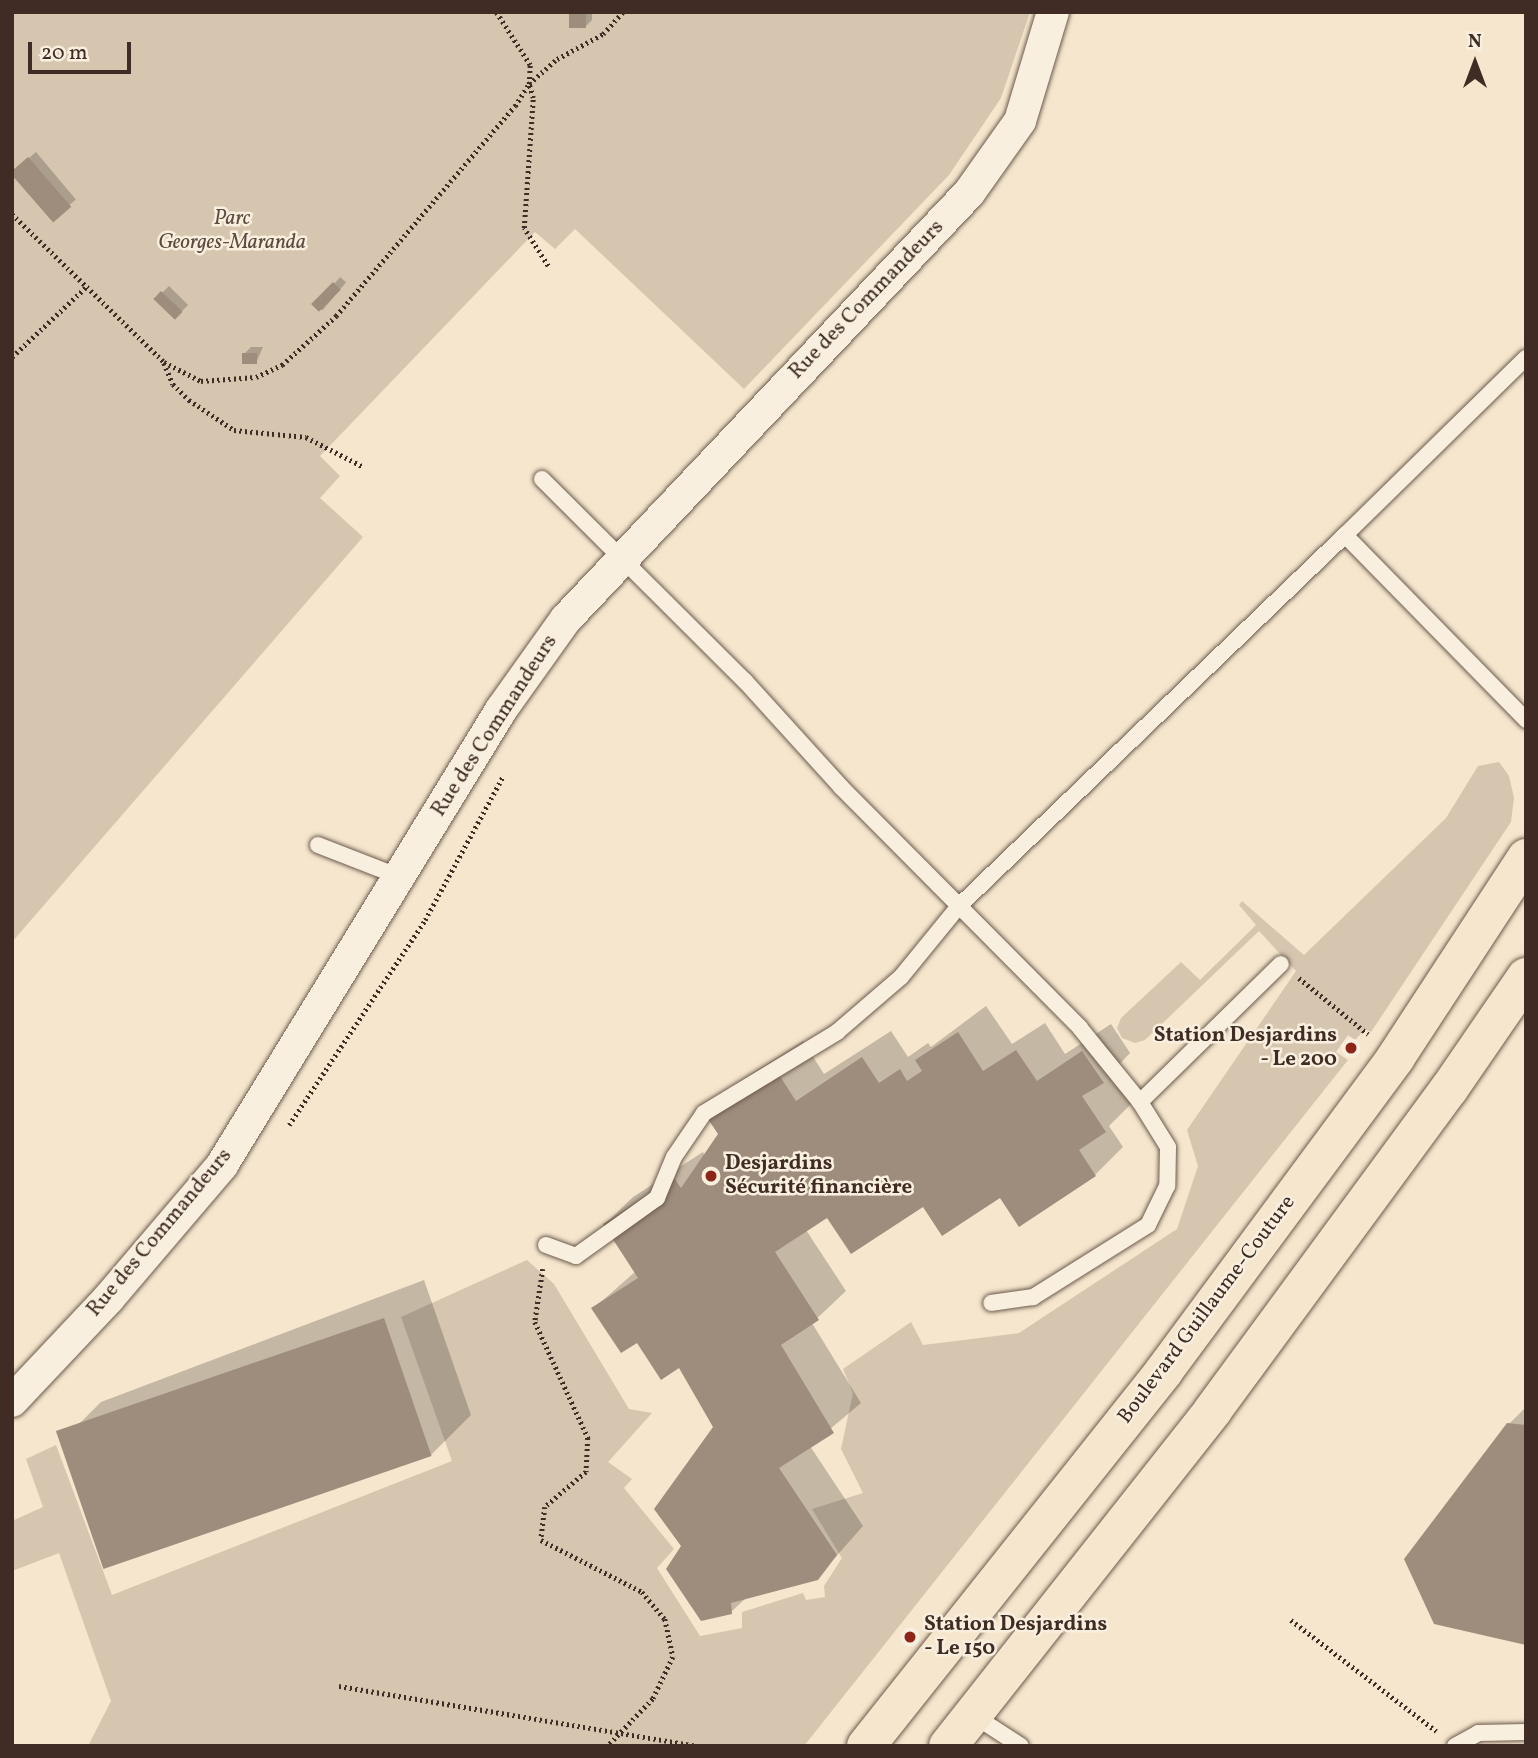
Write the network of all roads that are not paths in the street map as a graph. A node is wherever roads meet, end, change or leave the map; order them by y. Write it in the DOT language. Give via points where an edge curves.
graph roads {
  1 [pos="1053,12"];
  2 [pos="1526,358"];
  3 [pos="542,479"];
  4 [pos="1345,535"];
  5 [pos="621,557"];
  6 [pos="1526,720"];
  7 [pos="318,845"];
  8 [pos="1526,858"];
  9 [pos="400,877"];
  10 [pos="959,905"];
  11 [pos="1281,964"];
  12 [pos="1526,977"];
  13 [pos="1140,1102"];
  14 [pos="546,1245"];
  15 [pos="991,1303"];
  16 [pos="12,1401"];
  17 [pos="972,1714"];
  18 [pos="1526,1732"];
  19 [pos="866,1746"];
  20 [pos="948,1746"];
  21 [pos="1021,1746"];
  22 [pos="1455,1746"];
  1 -- 5 [label="street, Rue des Commandeurs" via="1020,121 969,193"];
  2 -- 4 [label="lane"];
  3 -- 5 [label="lane"];
  4 -- 6 [label="lane"];
  4 -- 10 [label="lane"];
  5 -- 9 [label="street, Rue des Commandeurs" via="566,619 501,710"];
  5 -- 10 [label="lane"];
  7 -- 9 [label="lane"];
  8 -- 19 [label="main road, Boulevard Guillaume-Couture" via="1395,1057 1164,1371"];
  9 -- 16 [label="street, Rue des Commandeurs" via="222,1165 109,1298"];
  10 -- 13 [label="lane" via="1080,1028"];
  10 -- 14 [label="lane" via="901,977 837,1032 704,1113 674,1157 657,1198 576,1256"];
  11 -- 13 [label="lane"];
  12 -- 17 [label="main road" via="1450,1089 1213,1410"];
  13 -- 15 [label="lane" via="1168,1147 1167,1186 1148,1225 1033,1297"];
  17 -- 20 [label="main road"];
  17 -- 21 [label="lane"];
  18 -- 22 [label="lane" via="1478,1733"];
}
